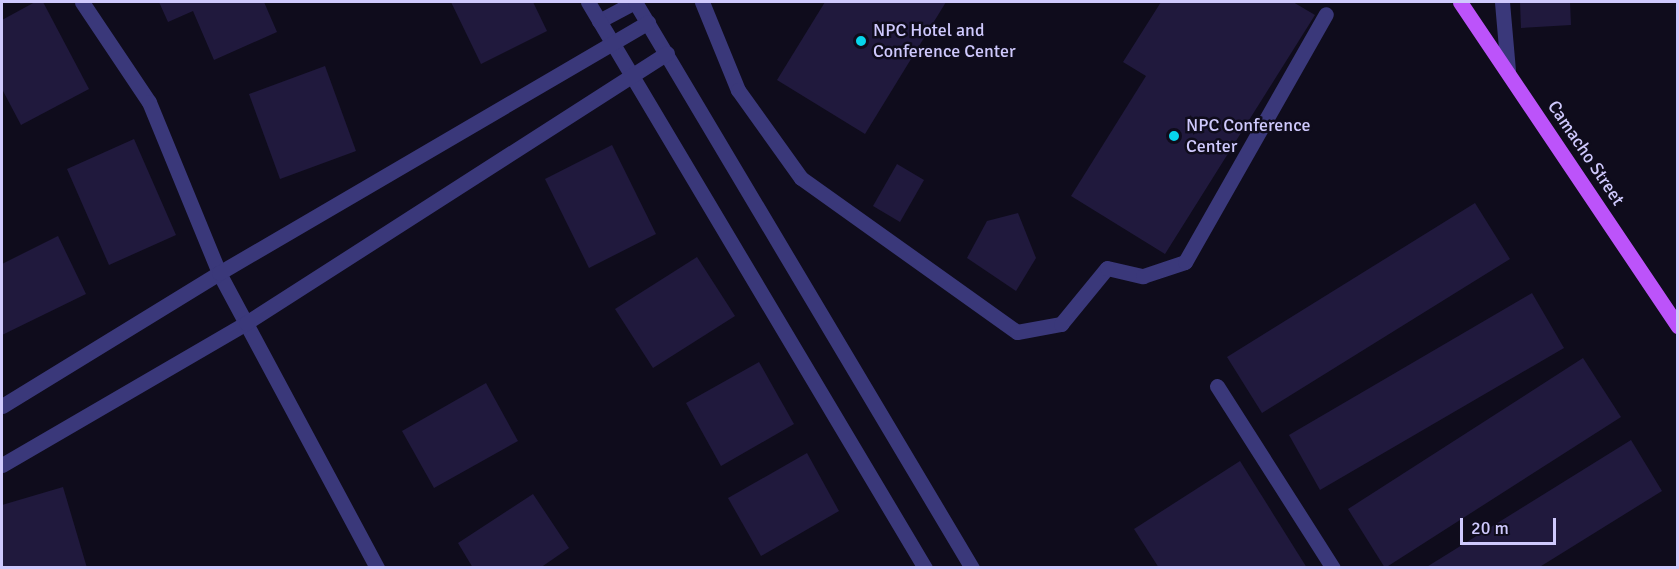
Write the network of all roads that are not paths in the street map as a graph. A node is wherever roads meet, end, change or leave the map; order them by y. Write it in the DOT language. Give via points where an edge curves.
graph roads {
  1 [pos="81,2"];
  2 [pos="588,2"];
  3 [pos="634,2"];
  4 [pos="702,2"];
  5 [pos="1460,2"];
  6 [pos="1502,2"];
  7 [pos="1326,14"];
  8 [pos="599,21"];
  9 [pos="648,22"];
  10 [pos="612,43"];
  11 [pos="667,53"];
  12 [pos="1508,71"];
  13 [pos="632,75"];
  14 [pos="219,273"];
  15 [pos="246,323"];
  16 [pos="1677,326"];
  17 [pos="1217,386"];
  18 [pos="2,406"];
  19 [pos="2,465"];
  20 [pos="376,567"];
  21 [pos="925,567"];
  22 [pos="972,567"];
  23 [pos="1333,567"];
  1 -- 14 [label="street" via="148,102"];
  2 -- 8 [label="street"];
  3 -- 8 [label="street"];
  3 -- 9 [label="street"];
  4 -- 7 [label="street" via="738,90 801,178 1017,332 1061,324 1107,268 1143,276 1185,262"];
  5 -- 12 [label="main road, Camacho Street"];
  6 -- 12 [label="street"];
  8 -- 10 [label="street"];
  9 -- 10 [label="street"];
  9 -- 11 [label="street"];
  10 -- 13 [label="street"];
  10 -- 14 [label="street"];
  11 -- 13 [label="street"];
  11 -- 22 [label="street"];
  12 -- 16 [label="main road, Camacho Street"];
  13 -- 15 [label="street"];
  13 -- 21 [label="street"];
  14 -- 15 [label="street"];
  14 -- 18 [label="street"];
  15 -- 19 [label="street"];
  15 -- 20 [label="street"];
  17 -- 23 [label="street"];
}
